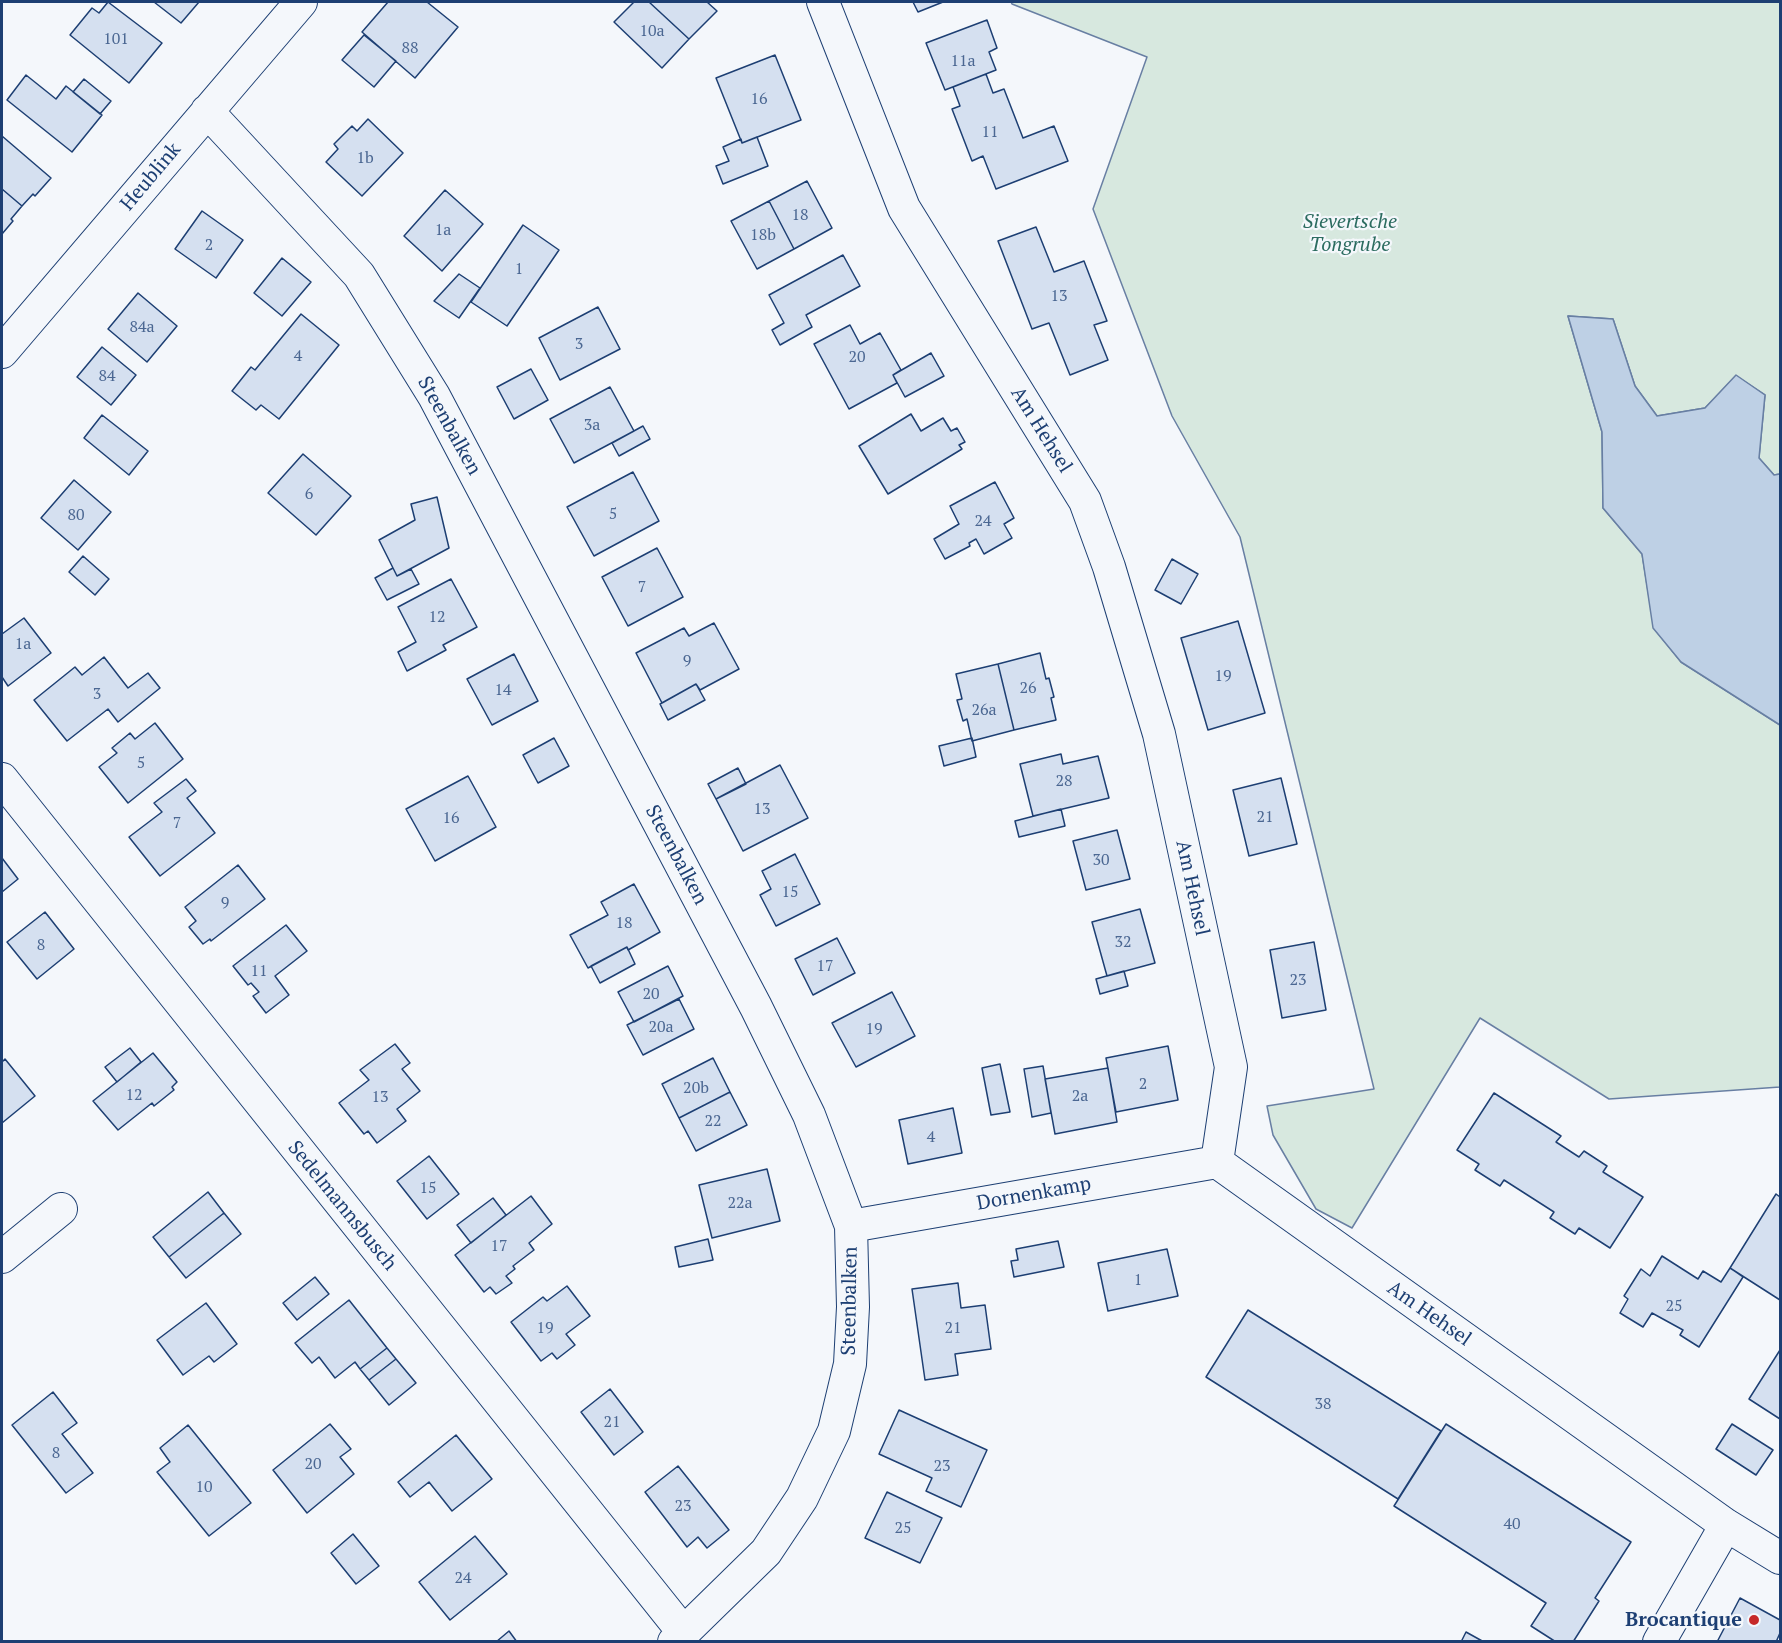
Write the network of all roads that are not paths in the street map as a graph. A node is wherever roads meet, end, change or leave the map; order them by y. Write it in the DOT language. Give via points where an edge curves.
graph roads {
  1 [pos="301,2"];
  2 [pos="823,2"];
  3 [pos="207,111"];
  4 [pos="2,352"];
  5 [pos="2,779"];
  6 [pos="1216,1162"];
  7 [pos="61,1209"];
  8 [pos="851,1226"];
  9 [pos="2,1257"];
  10 [pos="1726,1525"];
  11 [pos="1780,1558"];
  12 [pos="679,1637"];
  13 [pos="1659,1641"];
  1 -- 3 [label="street, Heublink"];
  2 -- 6 [label="street, Am Hehsel" via="904,208 1085,501 1109,567 1159,734 1231,1067"];
  3 -- 4 [label="street, Heublink"];
  3 -- 8 [label="street, Steenbalken" via="359,275 434,396 756,1007 809,1115"];
  5 -- 12 [label="street, Sedelmannsbusch"];
  6 -- 8 [label="street, Dornenkamp"];
  6 -- 10 [label="street, Am Hehsel"];
  7 -- 9 [label="street"];
  8 -- 12 [label="street, Steenbalken" via="850,1364 834,1431 802,1498 766,1552"];
  10 -- 11 [label="street, Am Hehsel"];
  10 -- 13 [label="street"];
}
